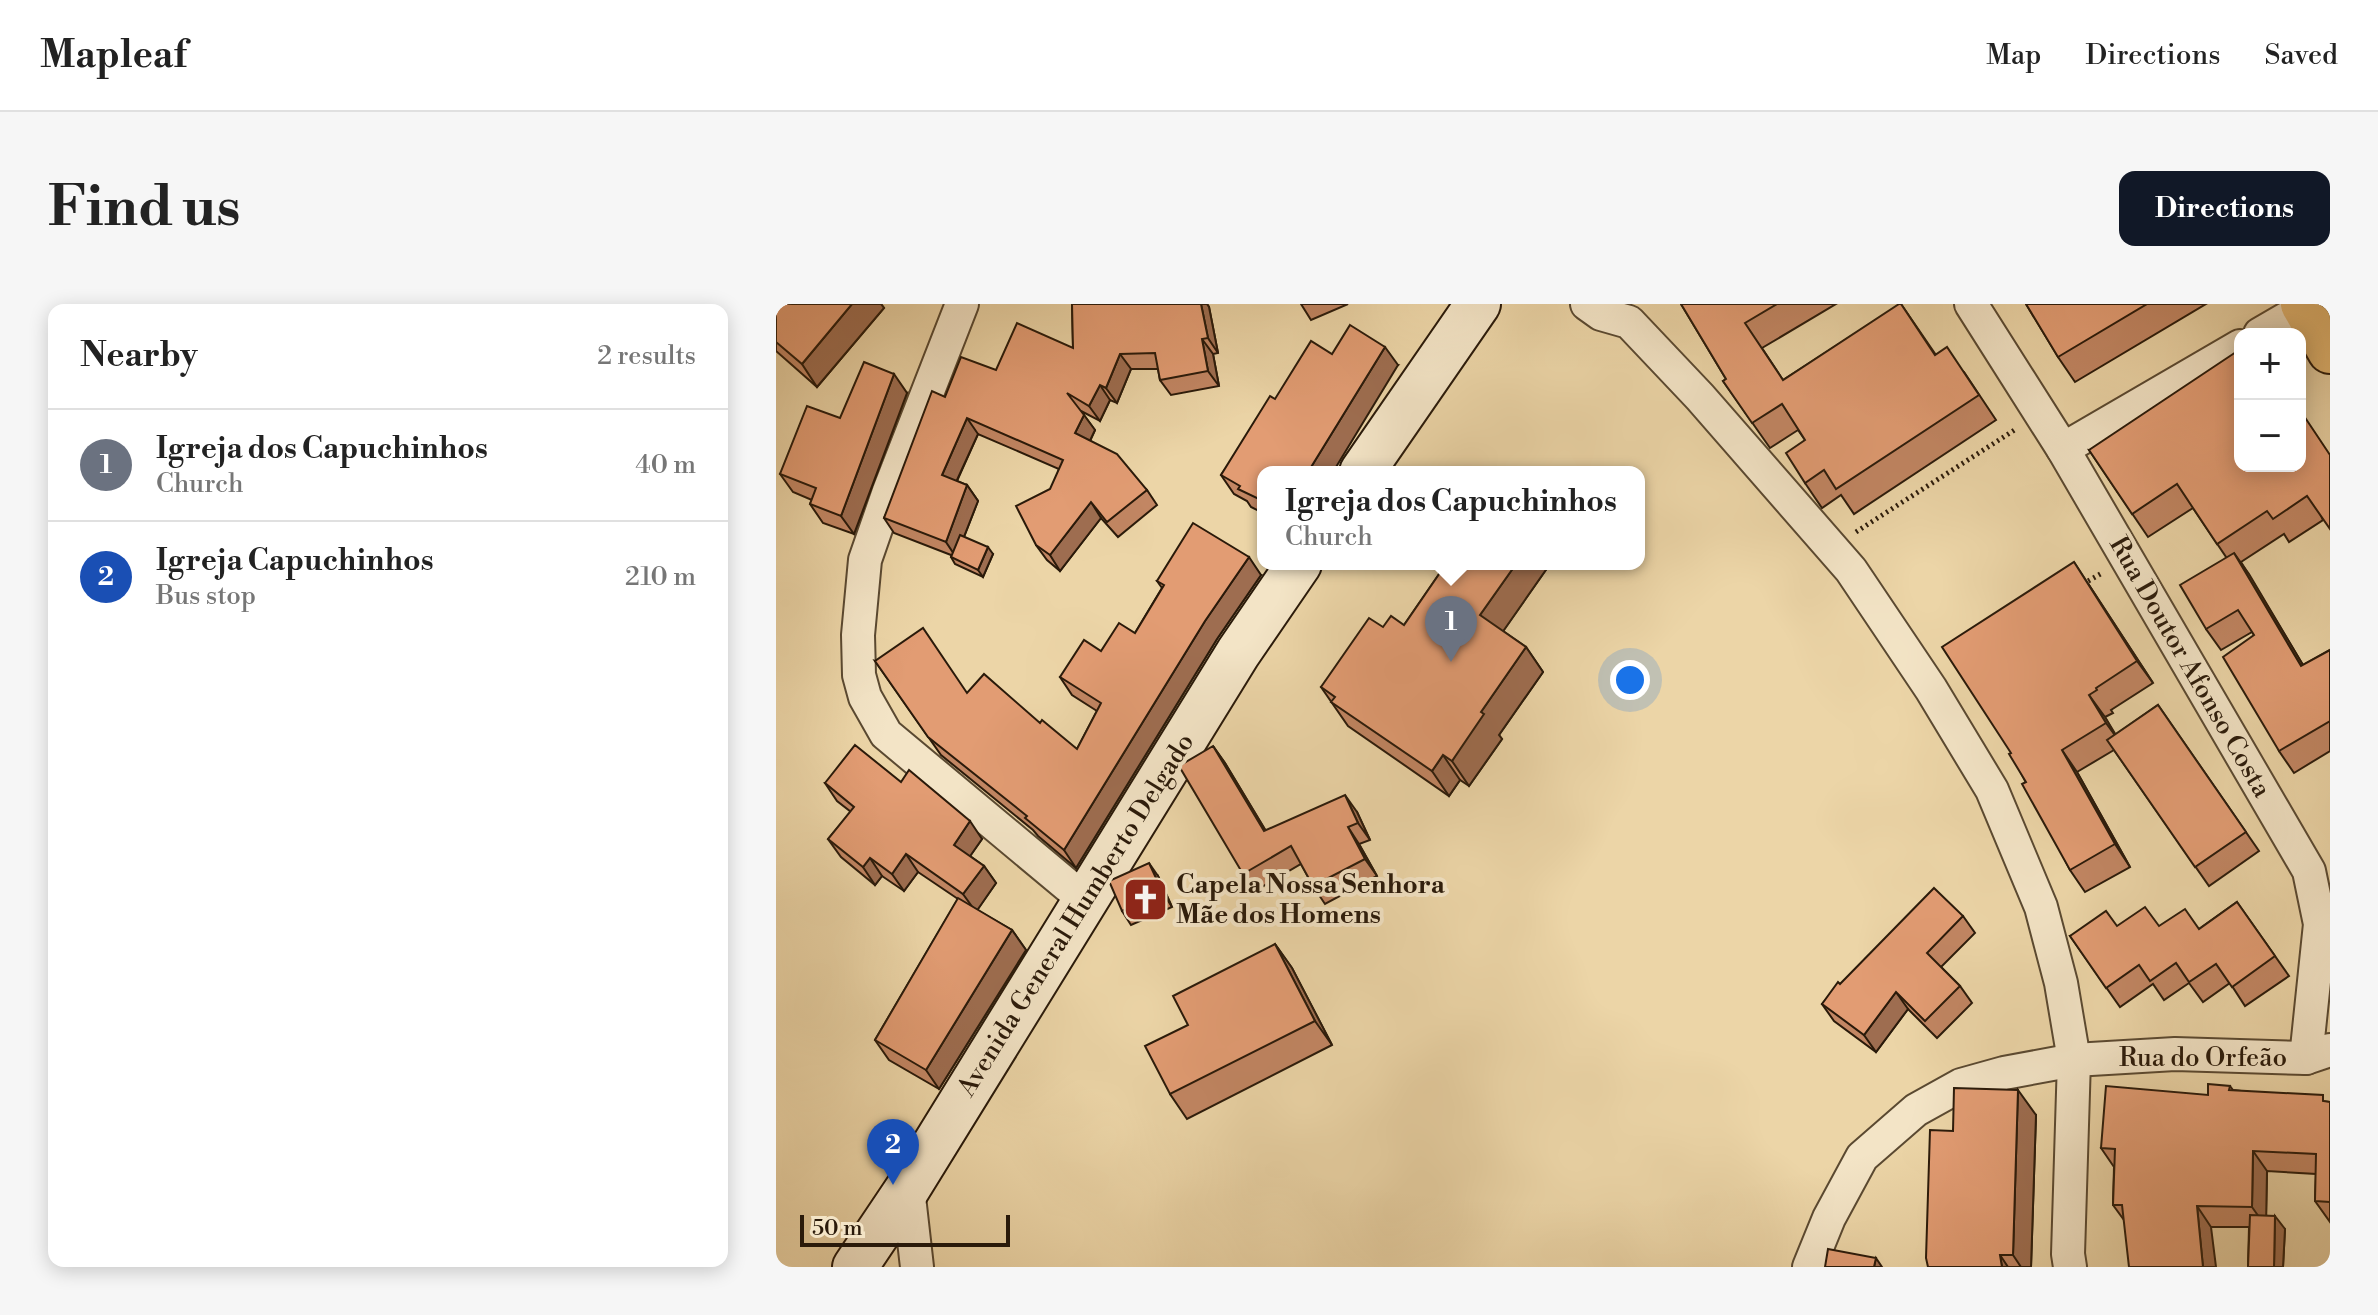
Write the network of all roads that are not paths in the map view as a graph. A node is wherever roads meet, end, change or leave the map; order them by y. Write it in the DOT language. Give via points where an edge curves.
graph roads {
  1 [pos="962,304"];
  2 [pos="1478,304"];
  3 [pos="1587,304"];
  4 [pos="1971,304"];
  5 [pos="2304,306"];
  6 [pos="1635,310"];
  7 [pos="2269,328"];
  8 [pos="2234,349"];
  9 [pos="2330,351"];
  10 [pos="2063,449"];
  11 [pos="1366,466"];
  12 [pos="1295,570"];
  13 [pos="1085,900"];
  14 [pos="2318,1054"];
  15 [pos="2074,1060"];
  16 [pos="908,1188"];
  17 [pos="855,1267"];
  18 [pos="917,1267"];
  19 [pos="1809,1267"];
  20 [pos="2070,1267"];
  1 -- 13 [label="street" via="865,560 859,675 886,734"];
  2 -- 11 [label="street"];
  3 -- 6 [label="street" via="1601,314"];
  4 -- 10 [label="street, Rua Doutor Afonso Costa"];
  5 -- 7 [label="street"];
  5 -- 9 [label="main road"];
  6 -- 15 [label="street" via="1700,397 1851,570 1992,790 2041,907"];
  8 -- 10 [label="street"];
  10 -- 14 [label="street, Rua Doutor Afonso Costa" via="2309,871 2320,924"];
  12 -- 13 [label="street, Avenida General Humberto Delgado"];
  13 -- 16 [label="street, Avenida General Humberto Delgado"];
  14 -- 15 [label="street, Rua do Orfeão"];
  15 -- 19 [label="street, Rua do Orfeão" via="1961,1085 1916,1110 1862,1157"];
  15 -- 20 [label="street"];
  16 -- 17 [label="street, Avenida General Humberto Delgado"];
  16 -- 18 [label="street"];
}
